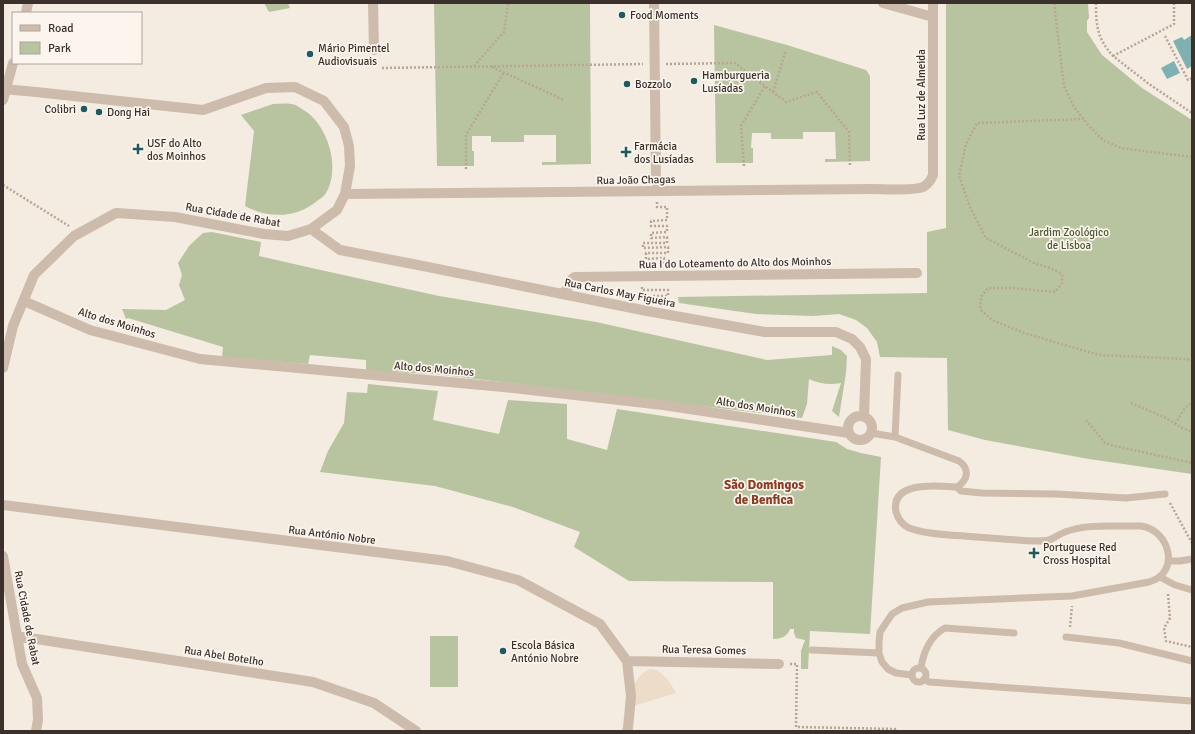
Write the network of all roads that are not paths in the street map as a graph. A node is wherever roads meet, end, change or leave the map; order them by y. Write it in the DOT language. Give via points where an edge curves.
graph roads {
  1 [pos="373,3"];
  2 [pos="654,3"];
  3 [pos="883,3"];
  4 [pos="933,3"];
  5 [pos="933,17"];
  6 [pos="374,50"];
  7 [pos="13,64"];
  8 [pos="5,89"];
  9 [pos="3,100"];
  10 [pos="656,182"];
  11 [pos="927,185"];
  12 [pos="345,194"];
  13 [pos="311,229"];
  14 [pos="917,273"];
  15 [pos="562,294"];
  16 [pos="24,301"];
  17 [pos="3,368"];
  18 [pos="898,375"];
  19 [pos="864,416"];
  20 [pos="871,433"];
  21 [pos="849,434"];
  22 [pos="894,437"];
  23 [pos="957,487"];
  24 [pos="1165,494"];
  25 [pos="3,504"];
  26 [pos="3,556"];
  27 [pos="1192,559"];
  28 [pos="1168,561"];
  29 [pos="1160,577"];
  30 [pos="1192,590"];
  31 [pos="1014,633"];
  32 [pos="17,636"];
  33 [pos="1067,637"];
  34 [pos="812,650"];
  35 [pos="878,653"];
  36 [pos="627,661"];
  37 [pos="1192,661"];
  38 [pos="779,664"];
  39 [pos="920,668"];
  40 [pos="912,675"];
  41 [pos="924,679"];
  42 [pos="1192,701"];
  43 [pos="36,731"];
  44 [pos="416,731"];
  45 [pos="627,731"];
  1 -- 6 [label="street"];
  2 -- 10 [label="street"];
  3 -- 5 [label="street"];
  4 -- 5 [label="street, Rua Luz de Almeida"];
  5 -- 11 [label="street, Rua Luz de Almeida" via="933,170 932,178"];
  7 -- 8 [label="street"];
  8 -- 9 [label="street"];
  8 -- 12 [label="street, Rua Cidade de Rabat" via="203,110 266,88 295,87 324,101 344,127 349,146 350,166"];
  11 -- 12 [label="street, Rua João Chagas" via="914,189"];
  12 -- 13 [label="street, Rua Cidade de Rabat" via="337,210"];
  13 -- 15 [label="street, Rua Carlos May Figueira" via="340,250"];
  13 -- 16 [label="street, Rua Cidade de Rabat" via="288,236 264,234 175,217 116,213 74,236 34,275"];
  14 -- 15 [label="street, Rua I do Loteamento do Alto dos Moinhos" via="576,277 572,278"];
  15 -- 19 [label="street, Rua Carlos May Figueira" via="766,332 836,332 852,339 866,359"];
  16 -- 17 [label="street, Rua Cidade de Rabat" via="13,326"];
  16 -- 21 [label="street, Alto dos Moinhos" via="90,330 200,359 656,404"];
  18 -- 22 [label="lane"];
  19 -- 20 [label="street, Rua Carlos May Figueira" via="872,423"];
  19 -- 21 [label="street" via="854,416 850,420"];
  20 -- 21 [label="street" via="860,440"];
  20 -- 22 [label="lane"];
  22 -- 23 [label="lane" via="959,461 964,465 966,477"];
  23 -- 24 [label="lane" via="960,491 982,493 1126,498"];
  23 -- 28 [label="lane" via="932,486 906,490 901,494 896,506 898,518 908,527 944,534 1037,542 1093,526 1141,526 1156,532 1162,538 1166,545"];
  25 -- 36 [label="street, Rua António Nobre" via="447,561 518,580 600,624"];
  26 -- 32 [label="street, Rua Cidade de Rabat"];
  27 -- 28 [label="lane"];
  28 -- 29 [label="lane" via="1167,568"];
  29 -- 30 [label="lane"];
  29 -- 35 [label="lane" via="1149,582 1072,596 928,602 902,608 892,614 880,632"];
  31 -- 39 [label="lane" via="944,628 933,637"];
  32 -- 43 [label="street, Rua Cidade de Rabat" via="22,664 37,698"];
  32 -- 44 [label="street, Rua Abel Botelho" via="313,682 374,703"];
  33 -- 37 [label="lane" via="1119,643"];
  34 -- 35 [label="lane"];
  35 -- 40 [label="lane" via="888,669"];
  36 -- 38 [label="street, Rua Teresa Gomes"];
  36 -- 45 [label="street" via="631,696"];
  39 -- 40 [label="lane" via="914,670"];
  39 -- 41 [label="lane" via="925,672"];
  40 -- 41 [label="lane" via="917,681"];
  41 -- 42 [label="lane" via="930,682"];
}
